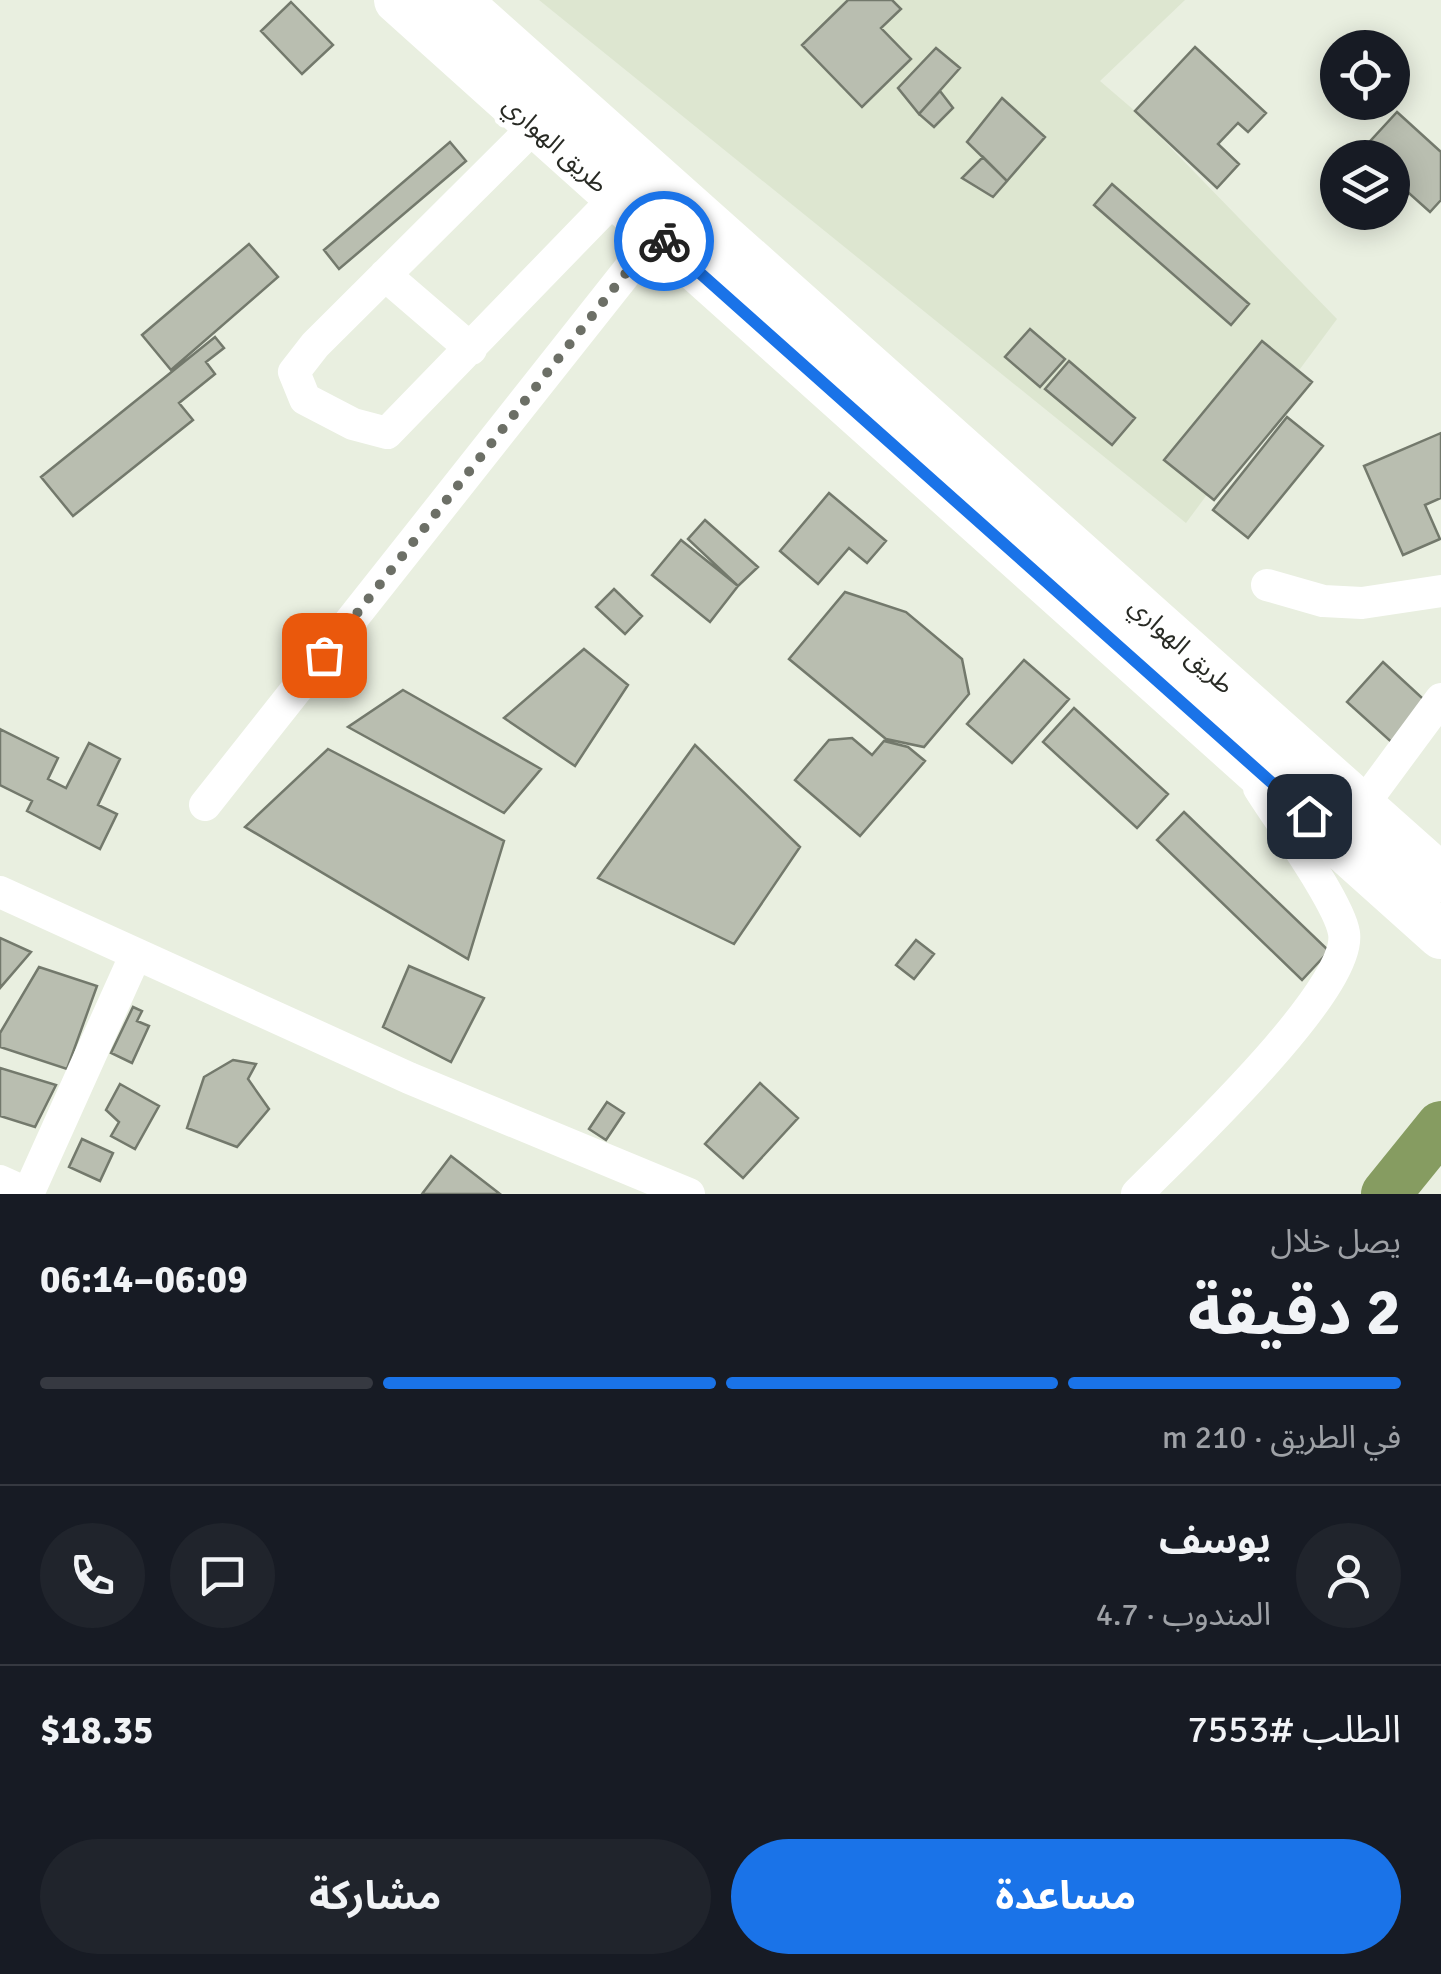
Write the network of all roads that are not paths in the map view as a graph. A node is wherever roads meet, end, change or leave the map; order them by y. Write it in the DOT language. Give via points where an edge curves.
graph roads {
  1 [pos="398,0"];
  2 [pos="456,0"];
  3 [pos="536,125"];
  4 [pos="615,198"];
  5 [pos="656,235"];
  6 [pos="385,275"];
  7 [pos="472,348"];
  8 [pos="1268,585"];
  9 [pos="1441,591"];
  10 [pos="1441,699"];
  11 [pos="1232,746"];
  12 [pos="205,805"];
  13 [pos="1362,806"];
  14 [pos="1414,872"];
  15 [pos="0,892"];
  16 [pos="1441,936"];
  17 [pos="136,954"];
  18 [pos="0,1181"];
  19 [pos="632,1182"];
  20 [pos="28,1194"];
  21 [pos="690,1194"];
  22 [pos="1137,1194"];
  1 -- 3 [label="highway, طريق الهواري"];
  2 -- 13 [label="highway, طريق الهواري"];
  3 -- 4 [label="highway, طريق الهواري"];
  3 -- 6 [label="street"];
  4 -- 5 [label="highway, طريق الهواري"];
  4 -- 7 [label="street"];
  5 -- 11 [label="highway, طريق الهواري"];
  5 -- 12 [label="street"];
  6 -- 7 [label="street"];
  6 -- 7 [label="street" via="294,372 305,399 387,434"];
  8 -- 9 [label="street" via="1323,601 1362,603"];
  10 -- 13 [label="street"];
  11 -- 14 [label="highway, طريق الهواري"];
  11 -- 22 [label="street" via="1338,914 1345,946 1293,1030"];
  13 -- 14 [label="highway, طريق الهواري"];
  14 -- 16 [label="highway"];
  15 -- 17 [label="street"];
  17 -- 19 [label="street"];
  17 -- 20 [label="street"];
  18 -- 20 [label="street"];
  19 -- 21 [label="street"];
}
